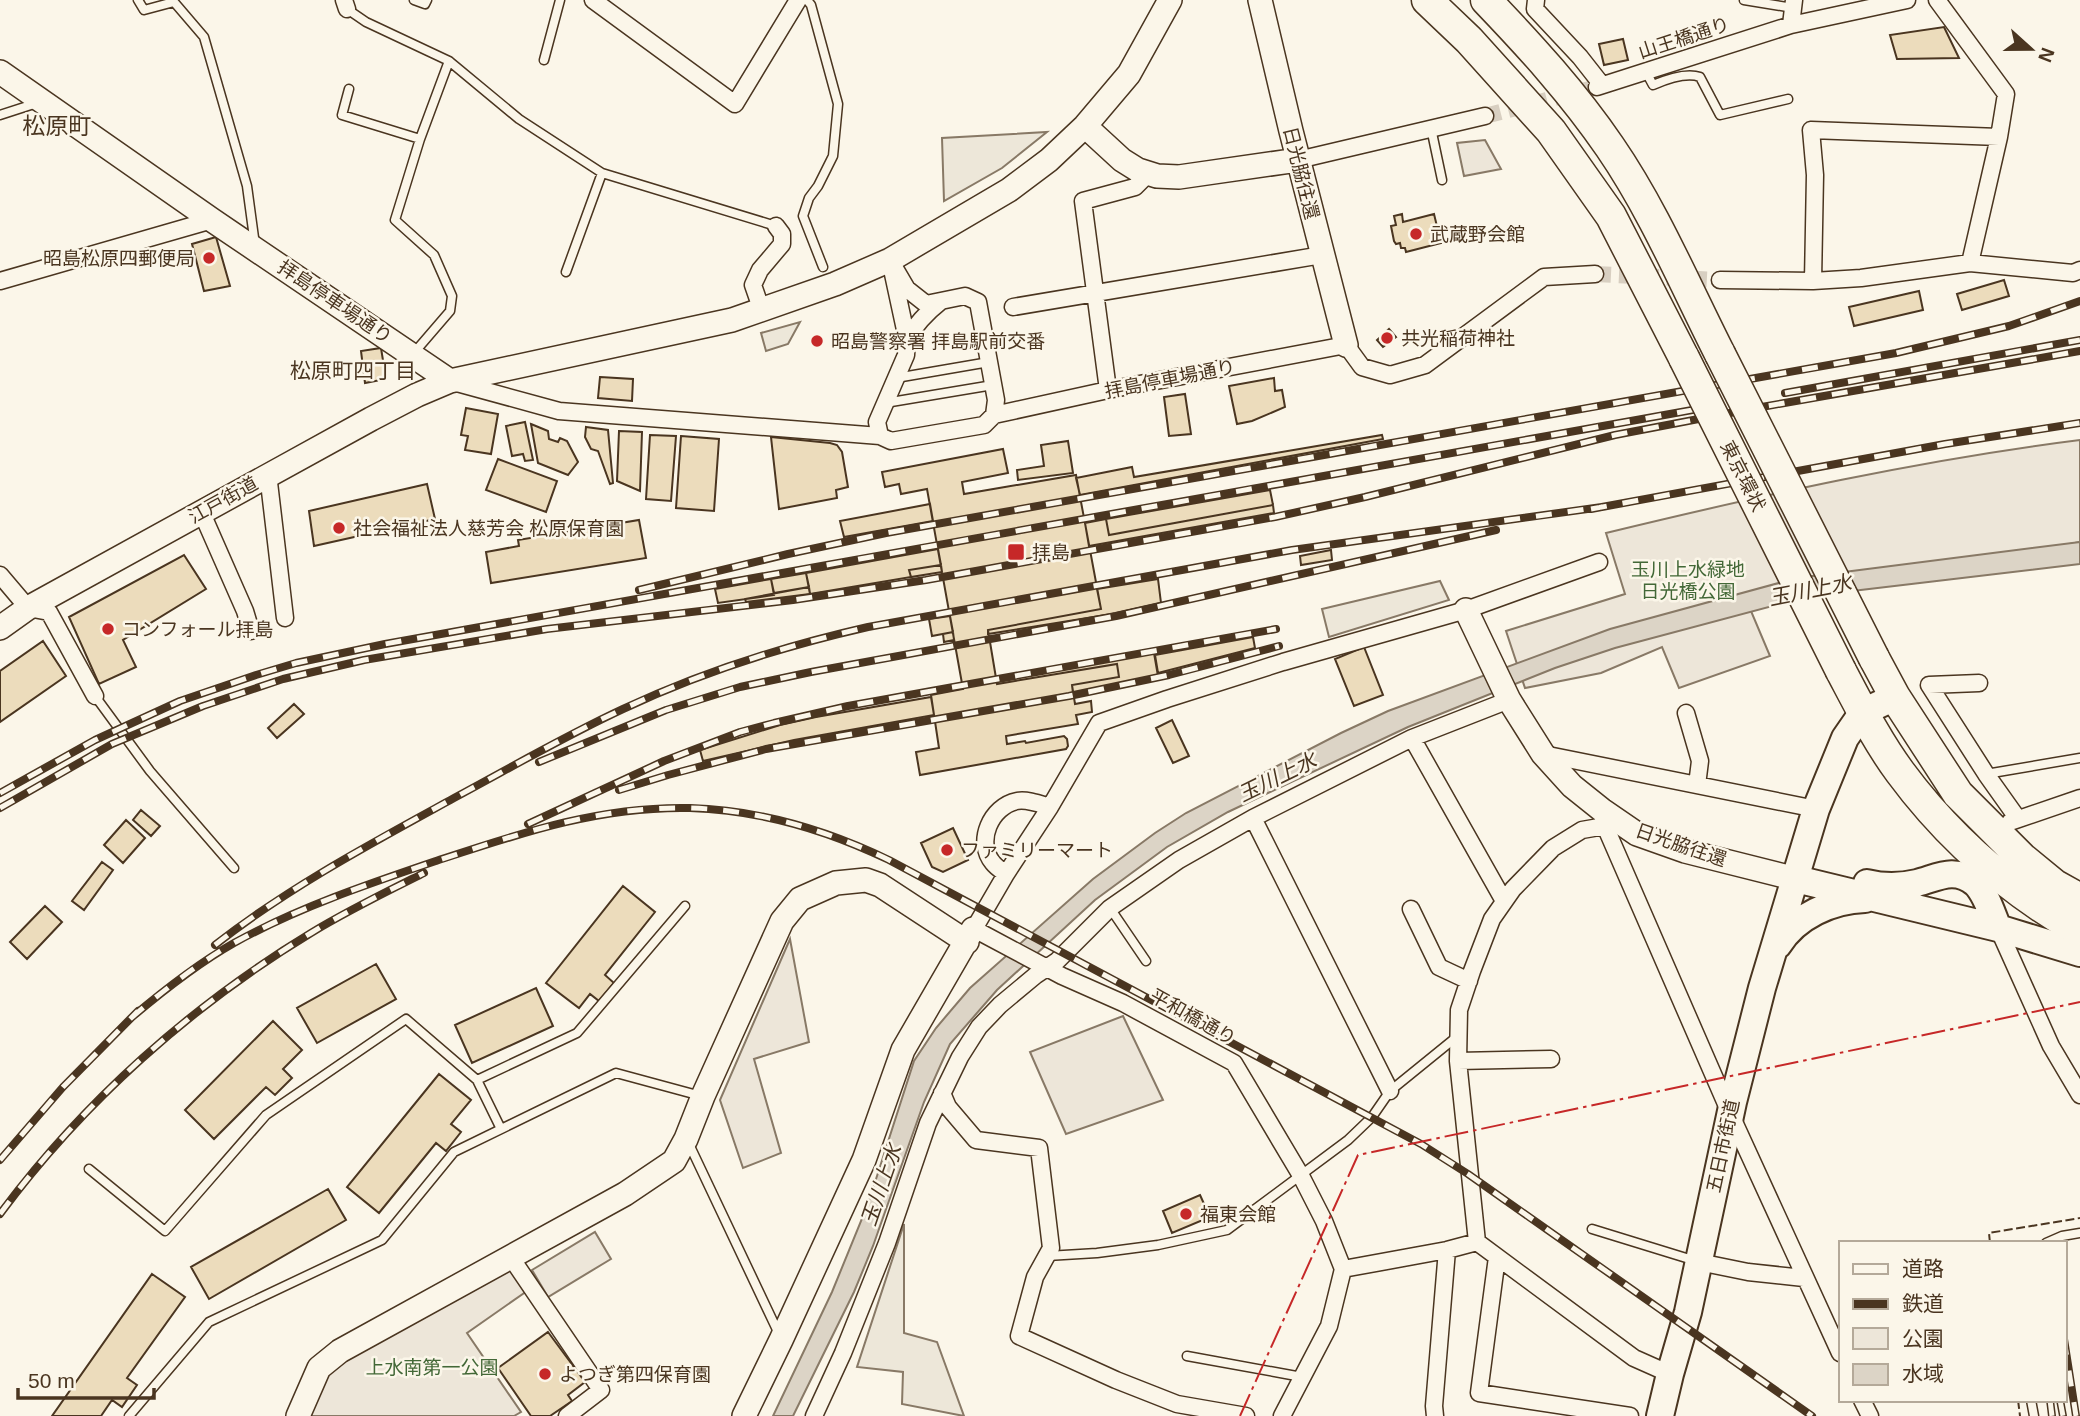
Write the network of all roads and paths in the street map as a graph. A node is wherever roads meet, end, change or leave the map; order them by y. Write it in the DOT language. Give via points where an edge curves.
graph roads {
  1 [pos="138,0"];
  2 [pos="414,0"];
  3 [pos="427,0"];
  4 [pos="560,0"];
  5 [pos="593,0"];
  6 [pos="798,0"];
  7 [pos="807,0"];
  8 [pos="1170,0"];
  9 [pos="1260,0"];
  10 [pos="1427,0"];
  11 [pos="1486,0"];
  12 [pos="1536,0"];
  13 [pos="1744,0"];
  14 [pos="1937,0"];
  15 [pos="1898,1"];
  16 [pos="346,4"];
  17 [pos="1794,4"];
  18 [pos="1791,25"];
  19 [pos="544,60"];
  20 [pos="449,61"];
  21 [pos="0,72"];
  22 [pos="1646,72"];
  23 [pos="349,89"];
  24 [pos="1788,99"];
  25 [pos="43,102"];
  26 [pos="0,115"];
  27 [pos="1485,116"];
  28 [pos="1085,126"];
  29 [pos="1431,128"];
  30 [pos="1999,137"];
  31 [pos="420,139"];
  32 [pos="1298,160"];
  33 [pos="603,173"];
  34 [pos="1148,174"];
  35 [pos="1442,180"];
  36 [pos="212,220"];
  37 [pos="776,226"];
  38 [pos="255,248"];
  39 [pos="1322,255"];
  40 [pos="890,260"];
  41 [pos="1970,263"];
  42 [pos="823,267"];
  43 [pos="2080,270"];
  44 [pos="566,272"];
  45 [pos="1595,274"];
  46 [pos="1720,280"];
  47 [pos="0,281"];
  48 [pos="1813,281"];
  49 [pos="1094,293"];
  50 [pos="940,301"];
  51 [pos="1013,307"];
  52 [pos="762,311"];
  53 [pos="907,339"];
  54 [pos="1346,345"];
  55 [pos="412,355"];
  56 [pos="989,362"];
  57 [pos="896,378"];
  58 [pos="450,381"];
  59 [pos="993,385"];
  60 [pos="1108,390"];
  61 [pos="885,404"];
  62 [pos="994,415"];
  63 [pos="880,436"];
  64 [pos="268,474"];
  65 [pos="201,511"];
  66 [pos="1599,562"];
  67 [pos="0,575"];
  68 [pos="28,608"];
  69 [pos="1466,610"];
  70 [pos="285,618"];
  71 [pos="0,628"];
  72 [pos="251,631"];
  73 [pos="1979,682"];
  74 [pos="1506,693"];
  75 [pos="95,696"];
  76 [pos="1895,697"];
  77 [pos="1863,712"];
  78 [pos="1686,713"];
  79 [pos="1412,738"];
  80 [pos="1543,754"];
  81 [pos="2080,758"];
  82 [pos="1986,774"];
  83 [pos="1697,785"];
  84 [pos="2080,798"];
  85 [pos="1050,807"];
  86 [pos="1816,809"];
  87 [pos="1252,818"];
  88 [pos="1603,818"];
  89 [pos="2005,824"];
  90 [pos="234,869"];
  91 [pos="1006,874"];
  92 [pos="1796,879"];
  93 [pos="1881,899"];
  94 [pos="2080,899"];
  95 [pos="1504,901"];
  96 [pos="685,906"];
  97 [pos="1110,908"];
  98 [pos="1411,909"];
  99 [pos="1998,928"];
  100 [pos="2080,930"];
  101 [pos="970,936"];
  102 [pos="2080,953"];
  103 [pos="1773,954"];
  104 [pos="1146,961"];
  105 [pos="1042,965"];
  106 [pos="1469,981"];
  107 [pos="1459,1035"];
  108 [pos="1551,1059"];
  109 [pos="1458,1060"];
  110 [pos="477,1080"];
  111 [pos="1390,1091"];
  112 [pos="942,1093"];
  113 [pos="2080,1095"];
  114 [pos="703,1097"];
  115 [pos="1730,1113"];
  116 [pos="501,1129"];
  117 [pos="686,1139"];
  118 [pos="89,1169"];
  119 [pos="1300,1174"];
  120 [pos="1592,1229"];
  121 [pos="2080,1233"];
  122 [pos="2051,1241"];
  123 [pos="1477,1242"];
  124 [pos="1447,1250"];
  125 [pos="510,1256"];
  126 [pos="1047,1256"];
  127 [pos="1497,1257"];
  128 [pos="1699,1262"];
  129 [pos="1343,1269"];
  130 [pos="1804,1278"];
  131 [pos="781,1340"];
  132 [pos="1839,1351"];
  133 [pos="1187,1356"];
  134 [pos="1670,1374"];
  135 [pos="1302,1377"];
  136 [pos="129,1416"];
  137 [pos="298,1416"];
  138 [pos="567,1416"];
  139 [pos="744,1416"];
  140 [pos="814,1416"];
  141 [pos="1246,1416"];
  142 [pos="1282,1416"];
  143 [pos="1435,1416"];
  144 [pos="1629,1416"];
  145 [pos="1660,1416"];
  1 -- 38 [label="lane" via="144,10 174,2 204,37 247,186"];
  2 -- 3 [label="lane" via="425,4"];
  4 -- 19 [label="lane"];
  5 -- 6 [label="street" via="734,104"];
  7 -- 42 [label="lane" via="838,104 833,156 808,198 803,216"];
  8 -- 28 [label="street, 江戸街道" via="1129,74"];
  9 -- 32 [label="street, 日光脇往還"];
  10 -- 77 [label="highway, 東京環状, bridge" via="1469,40 1558,141 1611,216"];
  11 -- 76 [label="highway, 東京環状, bridge" via="1578,103 1644,203"];
  12 -- 22 [label="street, 山王橋通り" via="1535,9 1600,86"];
  13 -- 17 [label="lane"];
  14 -- 30 [label="street" via="2006,94"];
  15 -- 18 [label="street, 山王橋通り"];
  16 -- 20 [label="lane" via="366,22"];
  17 -- 18 [label="street"];
  18 -- 22 [label="street, 山王橋通り"];
  20 -- 31 [label="lane"];
  20 -- 33 [label="lane" via="519,119"];
  21 -- 25 [label="street, 拝島停車場通り"];
  22 -- 24 [label="lane" via="1653,85 1693,74 1700,77 1720,115"];
  23 -- 31 [label="lane" via="342,115"];
  25 -- 26 [label="lane"];
  25 -- 36 [label="street, 拝島停車場通り"];
  27 -- 29 [label="street"];
  28 -- 34 [label="street" via="1122,160"];
  28 -- 40 [label="street, 江戸街道" via="1029,176"];
  29 -- 32 [label="street"];
  29 -- 35 [label="lane"];
  30 -- 41 [label="street"];
  30 -- 48 [label="street" via="1811,130"];
  31 -- 55 [label="lane" via="395,220 434,255 452,296 450,311"];
  32 -- 34 [label="street" via="1180,177"];
  32 -- 39 [label="street, 日光脇往還"];
  33 -- 37 [label="lane"];
  33 -- 44 [label="lane"];
  34 -- 49 [label="street" via="1135,187 1083,201"];
  36 -- 38 [label="street, 拝島停車場通り"];
  36 -- 47 [label="street"];
  37 -- 52 [label="street" via="782,244 753,285"];
  38 -- 55 [label="street, 拝島停車場通り"];
  39 -- 49 [label="street"];
  39 -- 54 [label="street, 日光脇往還"];
  40 -- 50 [label="street" via="915,297 926,304"];
  40 -- 52 [label="street, 江戸街道"];
  40 -- 53 [label="street"];
  41 -- 43 [label="street"];
  41 -- 48 [label="street"];
  45 -- 54 [label="street" via="1544,277 1425,365 1390,374 1362,367"];
  46 -- 48 [label="street"];
  49 -- 51 [label="street"];
  49 -- 60 [label="street"];
  50 -- 53 [label="street"];
  50 -- 56 [label="street" via="965,296 978,302"];
  52 -- 58 [label="street, 江戸街道"];
  53 -- 57 [label="street"];
  54 -- 60 [label="street, 拝島停車場通り"];
  55 -- 58 [label="street, 拝島停車場通り"];
  56 -- 57 [label="lane"];
  56 -- 59 [label="street"];
  57 -- 61 [label="street"];
  58 -- 63 [label="street, 拝島停車場通り" via="559,411"];
  58 -- 64 [label="street, 江戸街道"];
  59 -- 61 [label="lane"];
  59 -- 62 [label="street"];
  60 -- 62 [label="street, 拝島停車場通り"];
  61 -- 63 [label="street" via="877,422"];
  62 -- 63 [label="street, 拝島停車場通り" via="984,425 891,441"];
  64 -- 65 [label="street, 江戸街道"];
  64 -- 70 [label="street"];
  65 -- 68 [label="street, 江戸街道"];
  65 -- 72 [label="street"];
  66 -- 69 [label="street"];
  67 -- 68 [label="street"];
  68 -- 71 [label="street, 江戸街道"];
  68 -- 75 [label="street" via="49,612"];
  69 -- 74 [label="street, 日光脇往還"];
  69 -- 85 [label="street" via="1283,662 1099,723"];
  73 -- 82 [label="street" via="1929,685"];
  74 -- 79 [label="street"];
  74 -- 80 [label="street, 日光脇往還"];
  75 -- 90 [label="lane" via="156,778"];
  76 -- 77 [label="main road"];
  76 -- 89 [label="highway, 東京環状" via="1958,794"];
  77 -- 86 [label="main road, 五日市街道" via="1845,738"];
  77 -- 100 [label="highway, 東京環状" via="1899,771 1975,856"];
  78 -- 83 [label="street" via="1700,761"];
  79 -- 87 [label="street"];
  79 -- 95 [label="street"];
  80 -- 83 [label="street"];
  80 -- 88 [label="street, 日光脇往還"];
  81 -- 82 [label="lane"];
  82 -- 89 [label="street"];
  83 -- 86 [label="street"];
  84 -- 89 [label="street"];
  85 -- 91 [label="street"];
  85 -- 91 [label="street" via="1021,800 1007,803 990,820 984,842 992,863"];
  86 -- 92 [label="main road, 五日市街道"];
  87 -- 97 [label="street" via="1179,860"];
  87 -- 111 [label="street"];
  88 -- 92 [label="street, 日光脇往還" via="1685,851"];
  88 -- 95 [label="street" via="1553,848"];
  88 -- 115 [label="street"];
  89 -- 94 [label="highway, 東京環状" via="2022,858"];
  91 -- 101 [label="street"];
  92 -- 93 [label="main road"];
  92 -- 99 [label="main road" via="1837,877 1880,886 1919,883 1949,874 1964,877 1976,884"];
  92 -- 103 [label="main road, 五日市街道"];
  93 -- 99 [label="main road"];
  93 -- 103 [label="main road" via="1848,901 1816,911 1785,934"];
  95 -- 106 [label="street" via="1492,919"];
  96 -- 110 [label="lane" via="576,1033"];
  97 -- 104 [label="lane"];
  97 -- 105 [label="street" via="1058,961"];
  98 -- 106 [label="street" via="1439,967"];
  99 -- 102 [label="main road"];
  99 -- 113 [label="street" via="2051,1046"];
  101 -- 105 [label="street, 平和橋通り" via="996,940"];
  101 -- 114 [label="street" via="866,880 836,883 800,900 782,921"];
  101 -- 131 [label="street" via="903,1050 864,1160"];
  103 -- 115 [label="main road, 五日市街道"];
  105 -- 112 [label="street" via="979,1027"];
  105 -- 119 [label="street, 平和橋通り" via="1234,1063"];
  106 -- 107 [label="street" via="1459,1010"];
  107 -- 109 [label="street"];
  107 -- 111 [label="lane"];
  108 -- 109 [label="street"];
  109 -- 123 [label="street"];
  110 -- 116 [label="lane"];
  110 -- 118 [label="lane" via="406,1019 266,1115 165,1231"];
  111 -- 119 [label="lane" via="1349,1140"];
  112 -- 126 [label="street" via="976,1140 1039,1148 1051,1248"];
  112 -- 140 [label="street" via="887,1243"];
  114 -- 116 [label="lane" via="617,1073"];
  114 -- 117 [label="street"];
  115 -- 128 [label="main road, 五日市街道"];
  115 -- 130 [label="street"];
  116 -- 136 [label="lane" via="454,1152 382,1240 209,1322"];
  117 -- 125 [label="street" via="674,1161 625,1194"];
  117 -- 131 [label="lane"];
  119 -- 126 [label="lane" via="1227,1230 1158,1245"];
  119 -- 129 [label="street, 平和橋通り"];
  120 -- 128 [label="lane"];
  121 -- 122 [label="lane"];
  123 -- 124 [label="street"];
  123 -- 127 [label="street"];
  124 -- 129 [label="street"];
  124 -- 143 [label="street"];
  125 -- 137 [label="street" via="340,1351 319,1368"];
  125 -- 138 [label="street" via="601,1390"];
  126 -- 141 [label="street" via="1034,1277 1019,1336 1177,1404"];
  127 -- 134 [label="street" via="1634,1358"];
  127 -- 144 [label="street" via="1479,1393"];
  128 -- 130 [label="street"];
  128 -- 134 [label="main road, 五日市街道"];
  129 -- 135 [label="street" via="1328,1326"];
  130 -- 132 [label="street"];
  131 -- 139 [label="street"];
  133 -- 135 [label="lane"];
  134 -- 145 [label="main road, 五日市街道"];
  135 -- 142 [label="street"];
}
